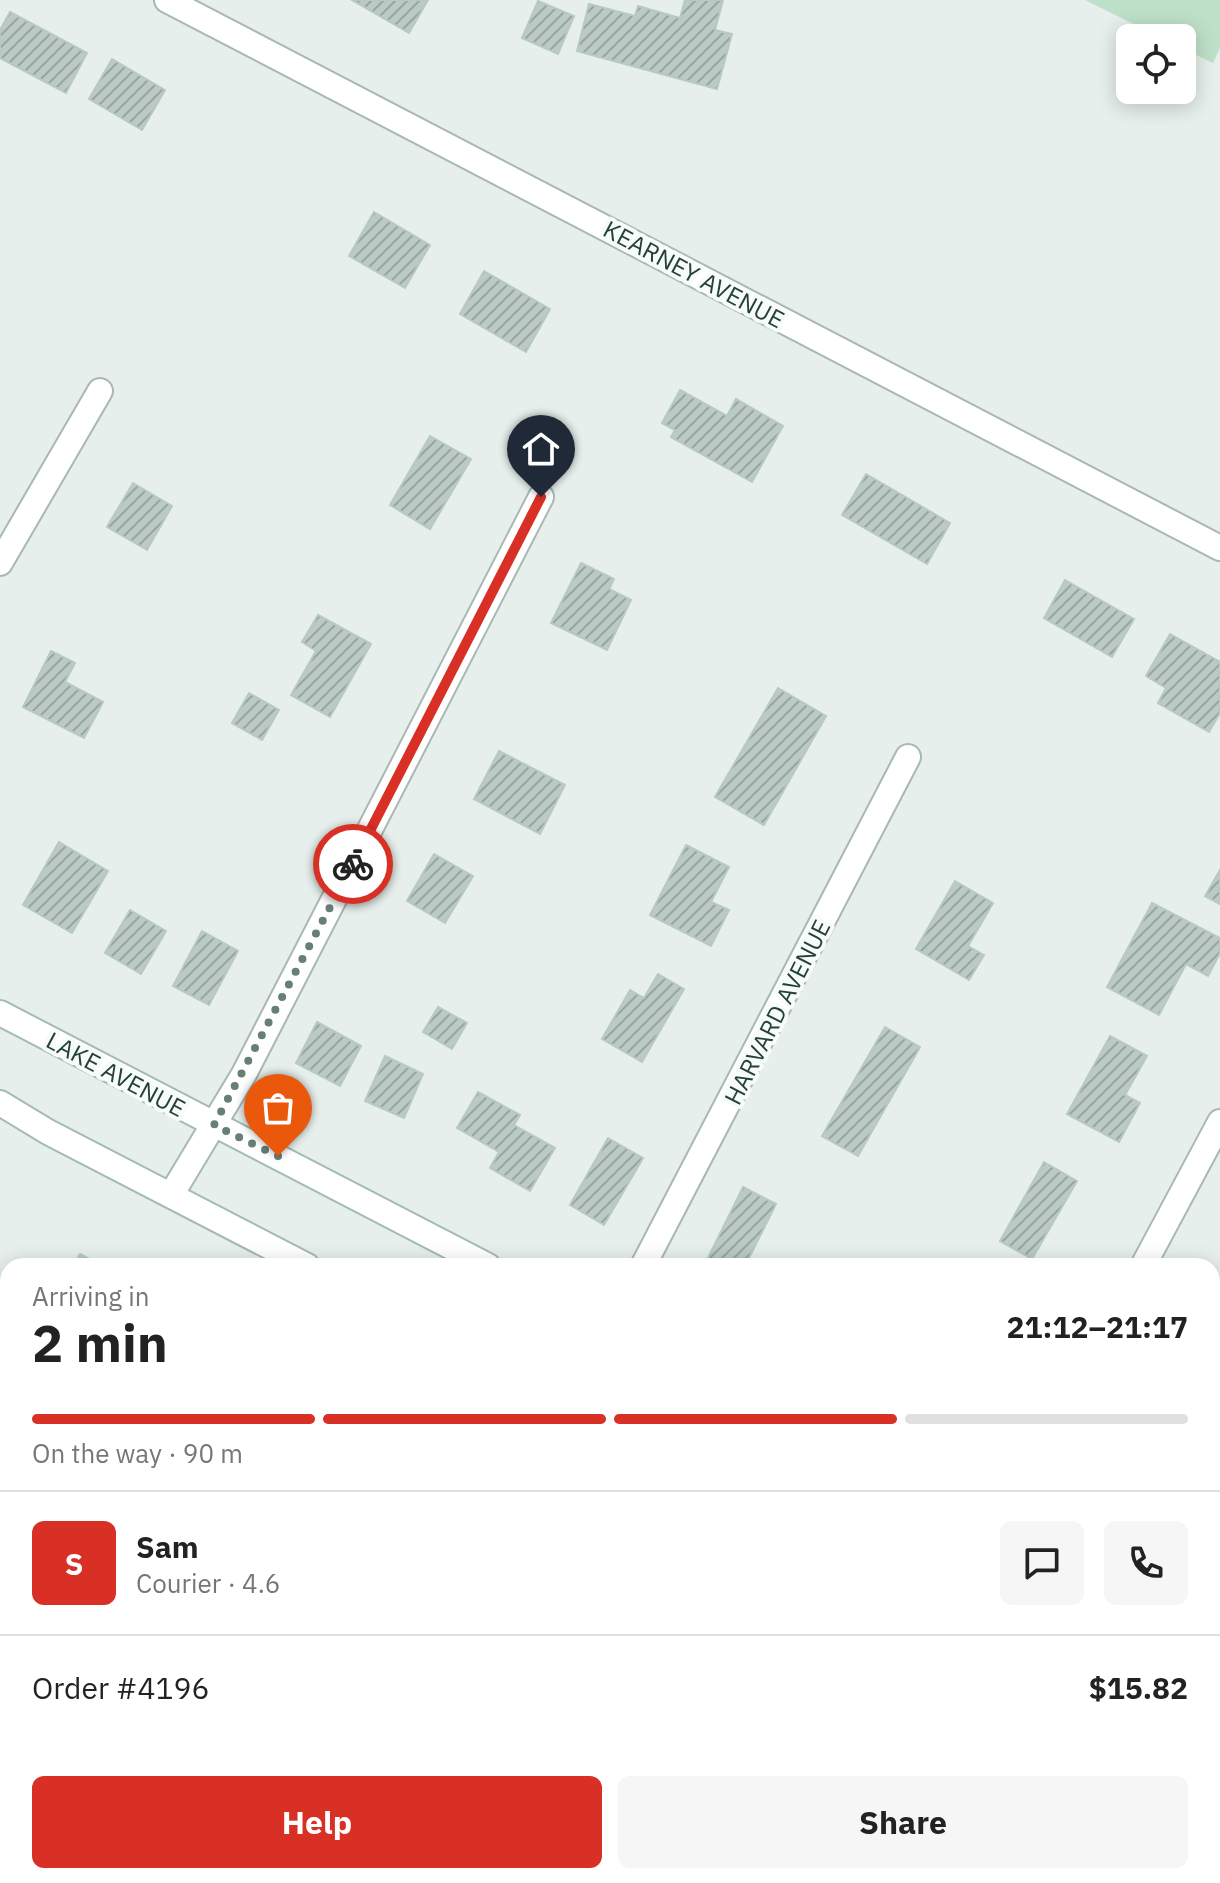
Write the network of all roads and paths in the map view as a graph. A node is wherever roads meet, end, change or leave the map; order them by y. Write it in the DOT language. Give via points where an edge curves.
graph roads {
  1 [pos="167,0"];
  2 [pos="100,391"];
  3 [pos="541,497"];
  4 [pos="1220,548"];
  5 [pos="0,563"];
  6 [pos="908,757"];
  7 [pos="0,1013"];
  8 [pos="0,1103"];
  9 [pos="1220,1122"];
  10 [pos="214,1125"];
  11 [pos="171,1195"];
  12 [pos="292,1258"];
  13 [pos="473,1258"];
  14 [pos="647,1258"];
  15 [pos="1147,1258"];
  1 -- 4 [label="street, KEARNEY AVENUE"];
  2 -- 5 [label="street"];
  3 -- 10 [label="street"];
  6 -- 14 [label="street, HARVARD AVENUE"];
  7 -- 10 [label="street, LAKE AVENUE"];
  8 -- 11 [label="street"];
  9 -- 15 [label="street"];
  10 -- 11 [label="street"];
  10 -- 13 [label="street, LAKE AVENUE"];
  11 -- 12 [label="street"];
}
